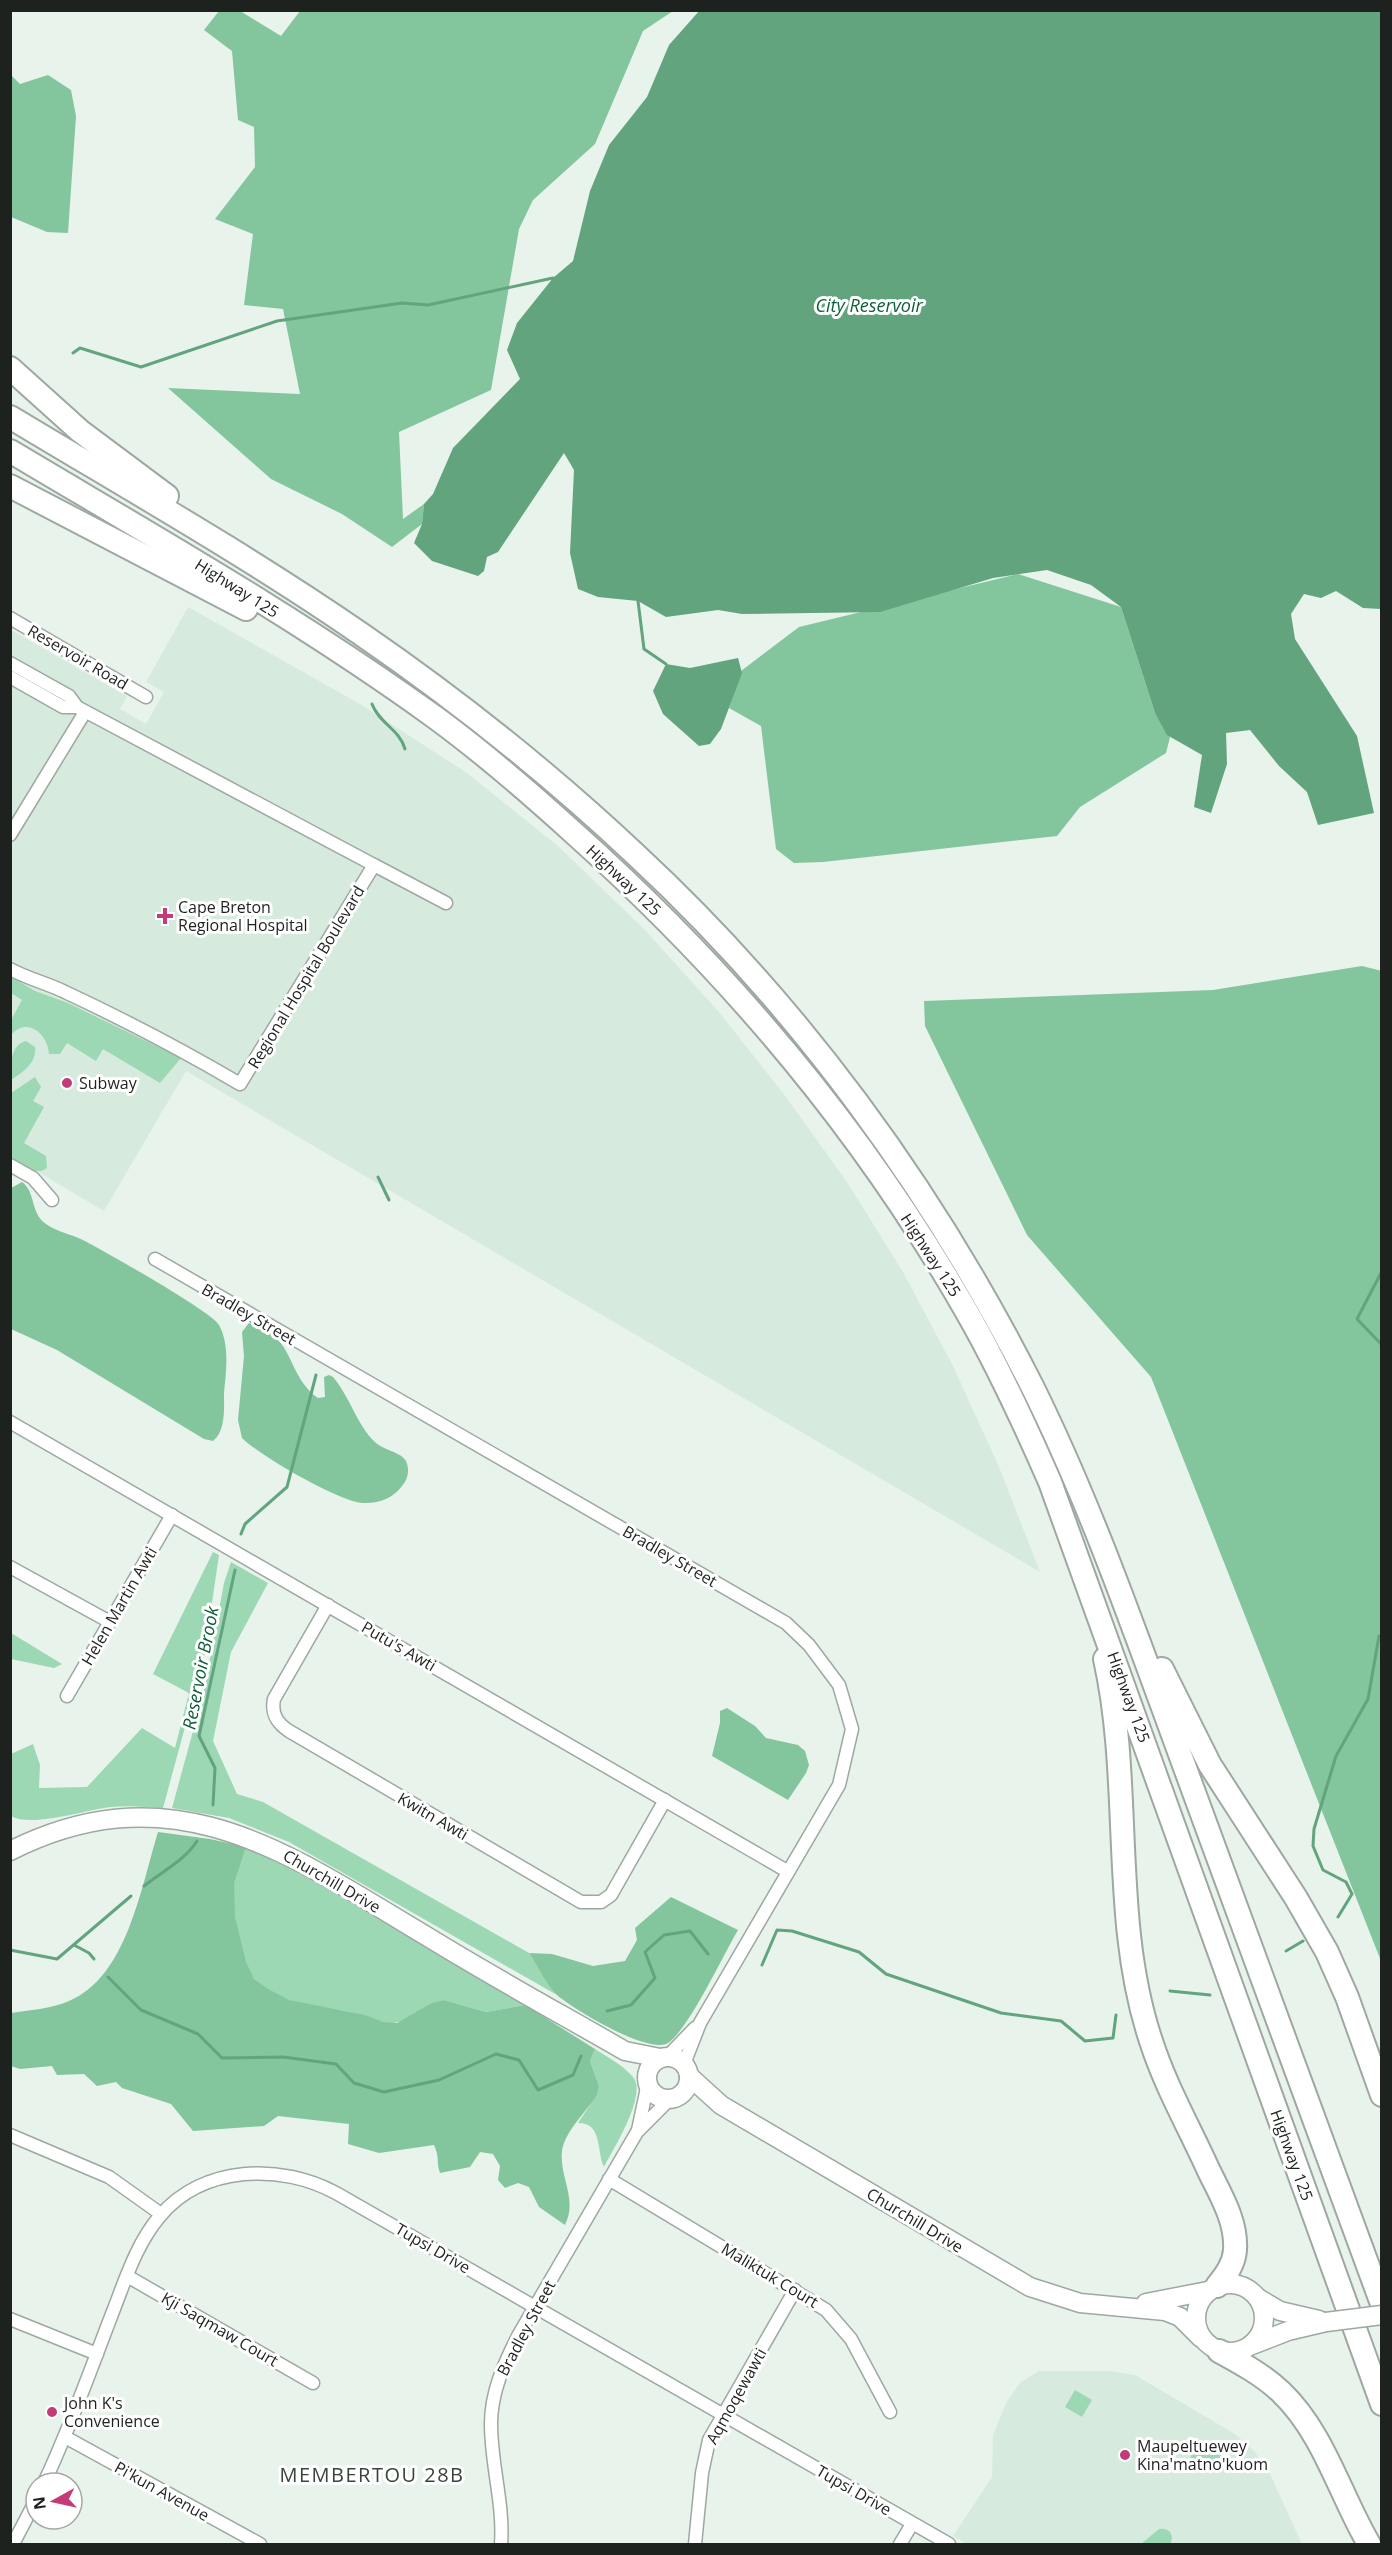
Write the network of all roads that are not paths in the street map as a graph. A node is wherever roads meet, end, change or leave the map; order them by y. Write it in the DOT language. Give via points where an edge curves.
graph roads {
  1 [pos="10,368"];
  2 [pos="10,417"];
  3 [pos="10,451"];
  4 [pos="10,486"];
  5 [pos="269,573"];
  6 [pos="10,618"];
  7 [pos="10,663"];
  8 [pos="10,677"];
  9 [pos="380,679"];
  10 [pos="146,696"];
  11 [pos="81,710"];
  12 [pos="10,835"];
  13 [pos="374,865"];
  14 [pos="446,903"];
  15 [pos="10,969"];
  16 [pos="10,1165"];
  17 [pos="52,1200"];
  18 [pos="155,1259"];
  19 [pos="10,1422"];
  20 [pos="172,1515"];
  21 [pos="1100,1544"];
  22 [pos="1075,1545"];
  23 [pos="10,1567"];
  24 [pos="328,1605"];
  25 [pos="110,1623"];
  26 [pos="67,1696"];
  27 [pos="665,1800"];
  28 [pos="10,1851"];
  29 [pos="787,1871"];
  30 [pos="700,2023"];
  31 [pos="625,2051"];
  32 [pos="664,2057"];
  33 [pos="687,2070"];
  34 [pos="648,2082"];
  35 [pos="1382,2095"];
  36 [pos="676,2096"];
  37 [pos="721,2105"];
  38 [pos="637,2132"];
  39 [pos="10,2135"];
  40 [pos="609,2179"];
  41 [pos="161,2214"];
  42 [pos="127,2276"];
  43 [pos="1213,2288"];
  44 [pos="795,2290"];
  45 [pos="1258,2298"];
  46 [pos="1382,2304"];
  47 [pos="1120,2306"];
  48 [pos="535,2307"];
  49 [pos="1382,2315"];
  50 [pos="10,2319"];
  51 [pos="1326,2322"];
  52 [pos="1210,2344"];
  53 [pos="1250,2346"];
  54 [pos="97,2354"];
  55 [pos="313,2383"];
  56 [pos="1382,2404"];
  57 [pos="890,2412"];
  58 [pos="723,2415"];
  59 [pos="65,2437"];
  60 [pos="49,2471"];
  61 [pos="24,2523"];
  62 [pos="912,2524"];
  63 [pos="13,2544"];
  64 [pos="260,2544"];
  65 [pos="501,2544"];
  66 [pos="695,2544"];
  67 [pos="900,2544"];
  68 [pos="949,2544"];
  69 [pos="1369,2544"];
  1 -- 5 [label="highway" via="80,431"];
  2 -- 5 [label="highway, Highway 125"];
  3 -- 9 [label="highway, Highway 125"];
  4 -- 9 [label="highway"];
  5 -- 21 [label="highway, Highway 125" via="363,635 518,752 637,855 715,932 784,1009 875,1127 955,1246 1032,1386"];
  6 -- 10 [label="street, Reservoir Road"];
  7 -- 11 [label="street, Regional Hospital Boulevard" via="69,696"];
  8 -- 11 [label="street, Regional Hospital Boulevard" via="63,707"];
  9 -- 22 [label="highway, Highway 125" via="489,759 655,908 742,999 814,1088 895,1199 969,1315 1017,1408"];
  11 -- 12 [label="street"];
  11 -- 13 [label="street, Regional Hospital Boulevard"];
  13 -- 14 [label="street, Regional Hospital Boulevard"];
  13 -- 15 [label="street, Regional Hospital Boulevard" via="240,1084 65,992 33,982"];
  16 -- 17 [label="street" via="40,1184"];
  18 -- 29 [label="street, Bradley Street" via="786,1623 809,1645 839,1685 852,1729 839,1785"];
  19 -- 20 [label="street, Putu's Awti"];
  20 -- 24 [label="street, Putu's Awti"];
  20 -- 25 [label="street, Helen Martin Awti"];
  21 -- 35 [label="highway" via="1210,1765 1326,1952 1347,1997"];
  21 -- 46 [label="highway, Highway 125"];
  22 -- 43 [label="highway" via="1106,1662 1112,1703 1128,1903 1143,2014 1161,2068 1233,2226 1234,2258 1227,2274"];
  22 -- 56 [label="highway, Highway 125"];
  23 -- 25 [label="street"];
  24 -- 27 [label="street, Putu's Awti"];
  24 -- 27 [label="street, Kwitn Awti" via="274,1700 278,1723 581,1902 601,1902 611,1895"];
  25 -- 26 [label="street, Helen Martin Awti"];
  27 -- 29 [label="street, Putu's Awti"];
  28 -- 31 [label="main road, Churchill Drive" via="63,1830 132,1819 162,1819 225,1829 297,1859"];
  29 -- 30 [label="street, Bradley Street"];
  30 -- 32 [label="street, Bradley Street"];
  30 -- 33 [label="street, Bradley Street"];
  31 -- 32 [label="main road, Churchill Drive"];
  31 -- 34 [label="main road, Churchill Drive"];
  32 -- 33 [label="main road"];
  32 -- 34 [label="main road" via="650,2067"];
  33 -- 36 [label="main road"];
  33 -- 37 [label="main road, Churchill Drive"];
  34 -- 36 [label="main road" via="656,2095"];
  34 -- 38 [label="street, Bradley Street"];
  36 -- 37 [label="main road, Churchill Drive"];
  36 -- 38 [label="street, Bradley Street"];
  37 -- 47 [label="main road, Churchill Drive" via="1030,2287 1071,2301"];
  38 -- 40 [label="street, Bradley Street"];
  39 -- 41 [label="street" via="102,2173"];
  40 -- 44 [label="street, Maliktuk Court"];
  40 -- 48 [label="street, Bradley Street"];
  41 -- 42 [label="street, Tupsi Drive"];
  41 -- 48 [label="street, Tupsi Drive" via="196,2189 226,2177 257,2173 295,2176 329,2189"];
  42 -- 54 [label="street, Tupsi Drive"];
  42 -- 55 [label="street, Kji Saqmaw Court"];
  43 -- 45 [label="main road" via="1236,2284"];
  43 -- 47 [label="main road, Churchill Drive"];
  43 -- 52 [label="main road" via="1202,2298 1196,2314 1197,2328"];
  44 -- 57 [label="street, Maliktuk Court" via="826,2310 844,2329"];
  44 -- 58 [label="street, Aqmoqewawti"];
  45 -- 51 [label="main road" via="1288,2314"];
  45 -- 53 [label="main road" via="1263,2328"];
  47 -- 52 [label="main road, Churchill Drive" via="1172,2313"];
  48 -- 58 [label="street, Tupsi Drive"];
  48 -- 65 [label="street, Bradley Street" via="502,2370 493,2402 492,2440"];
  49 -- 51 [label="main road, bridge"];
  50 -- 54 [label="street"];
  51 -- 53 [label="main road"];
  52 -- 53 [label="main road" via="1241,2351"];
  52 -- 69 [label="highway" via="1264,2379 1293,2405 1314,2436"];
  54 -- 59 [label="street, Tupsi Drive"];
  58 -- 62 [label="street, Tupsi Drive"];
  58 -- 66 [label="street, Aqmoqewawti" via="705,2452"];
  59 -- 60 [label="street, Tupsi Drive"];
  59 -- 64 [label="street, Pi'kun Avenue"];
  61 -- 63 [label="street"];
  62 -- 67 [label="street"];
  62 -- 68 [label="street, Tupsi Drive"];
}
